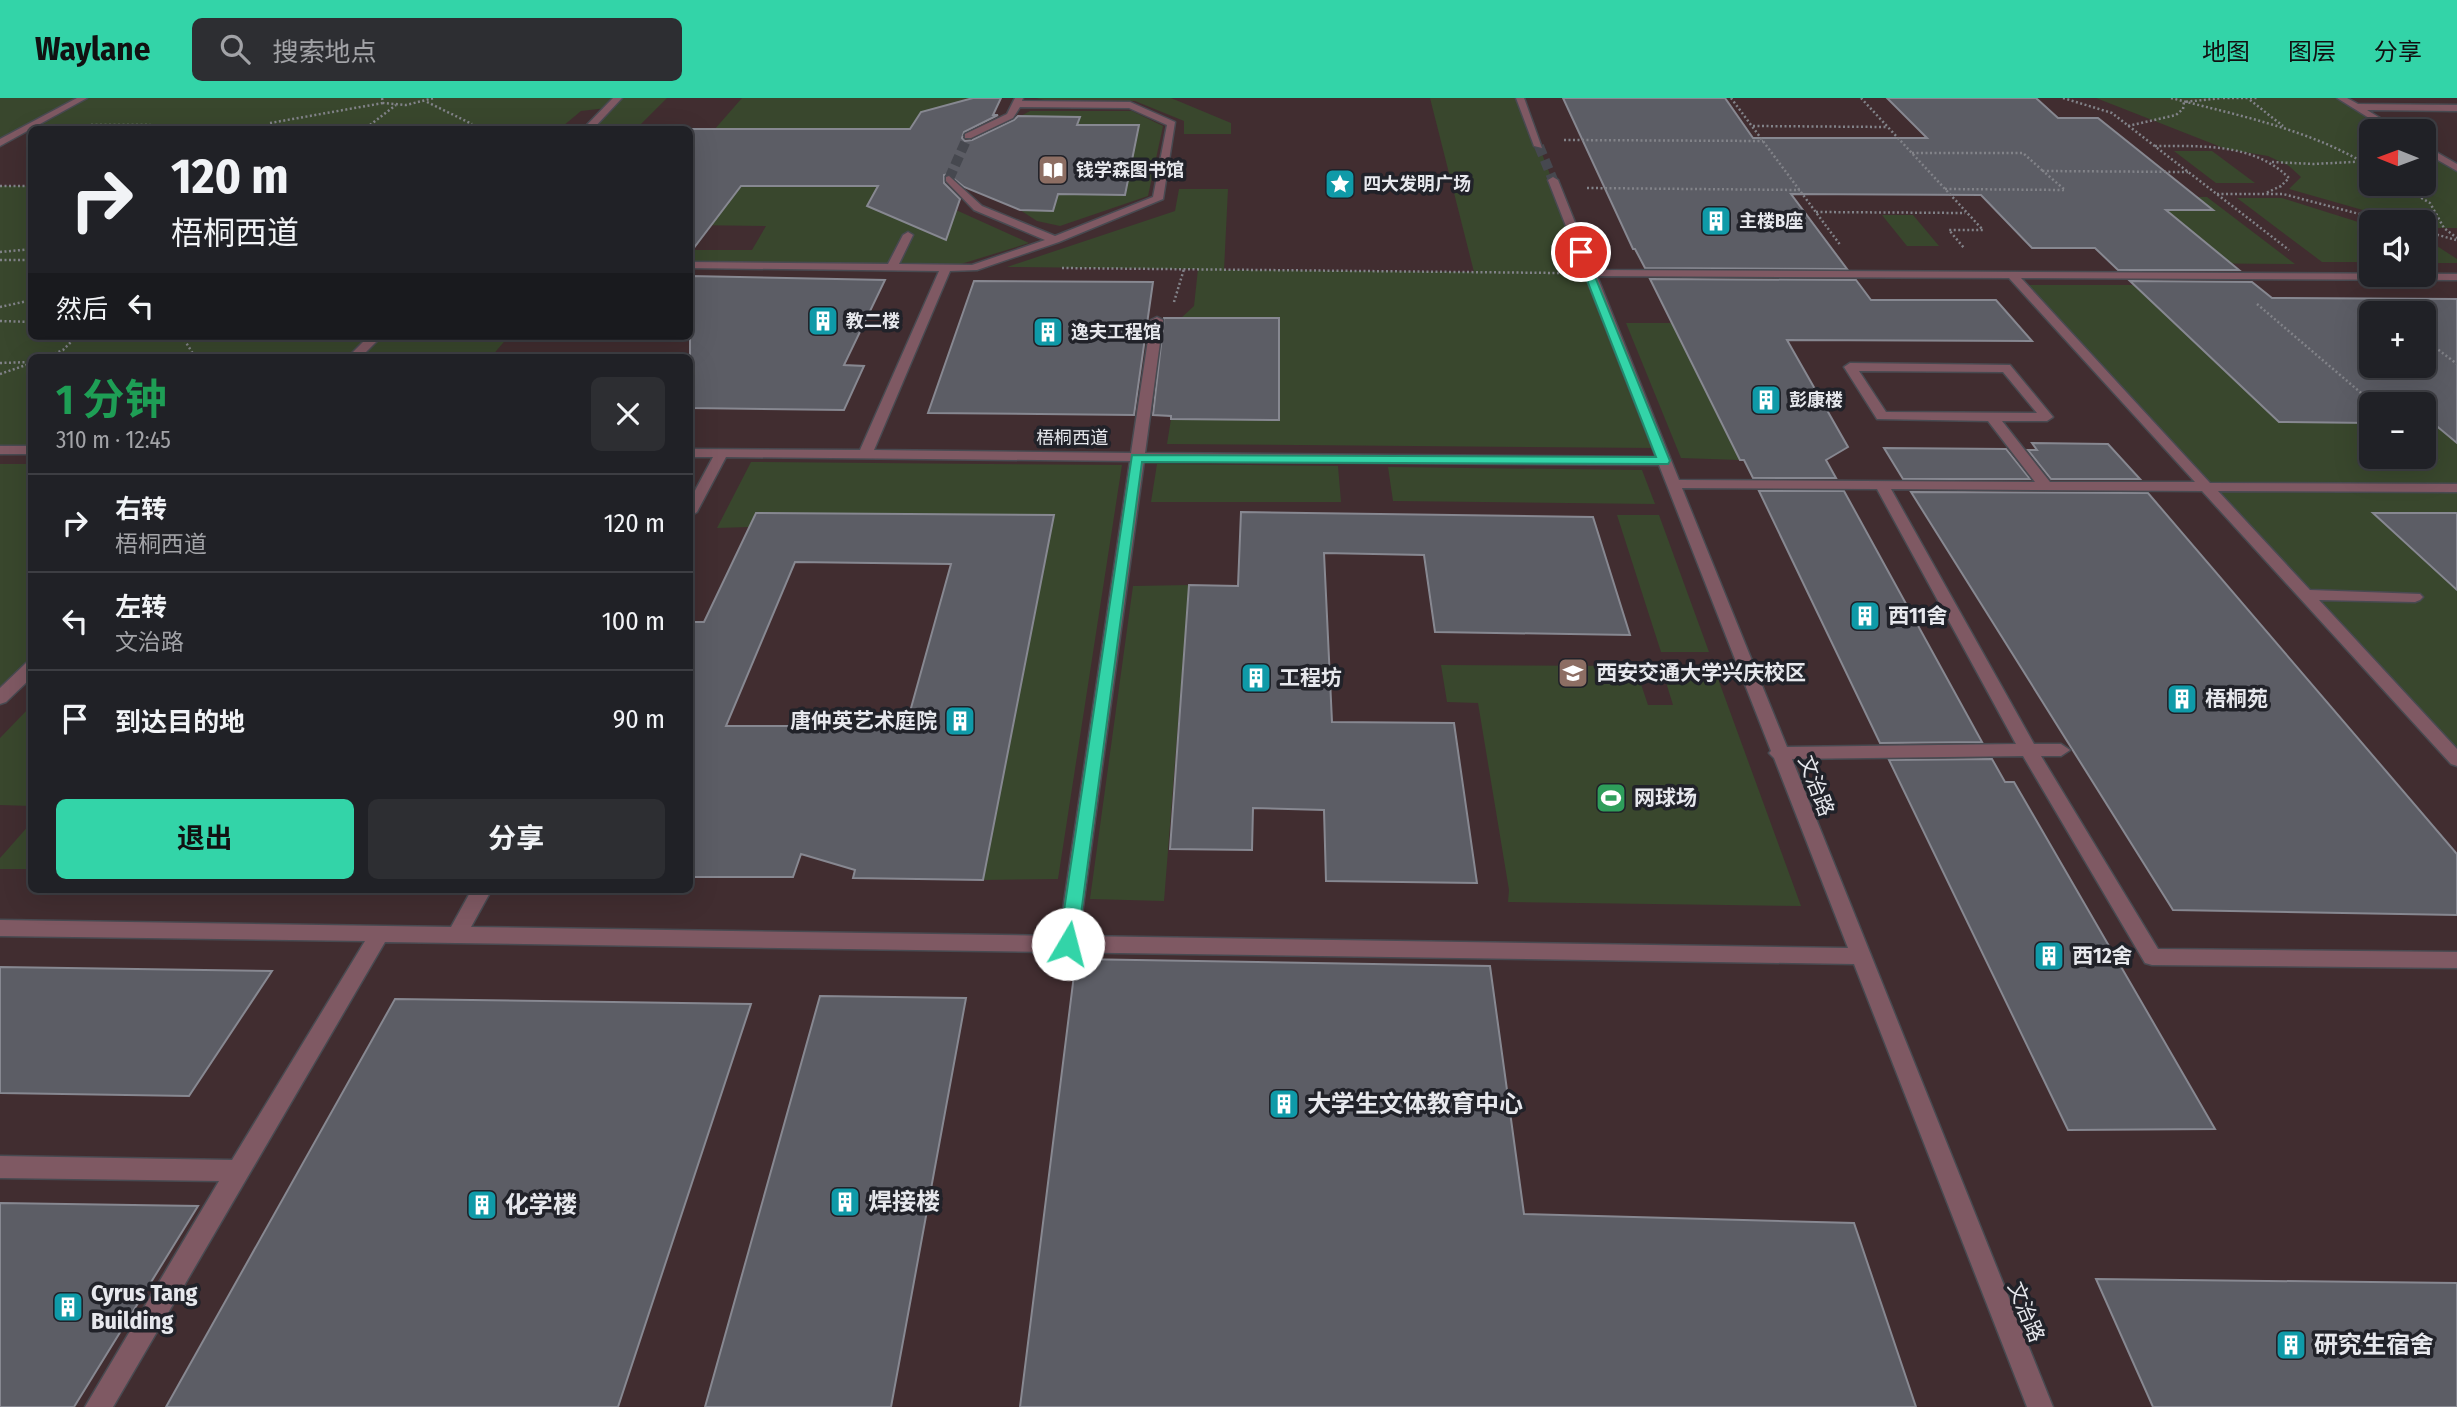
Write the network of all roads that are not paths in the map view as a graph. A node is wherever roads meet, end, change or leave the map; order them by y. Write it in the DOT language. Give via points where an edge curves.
graph roads {
  1 [pos="83,98"];
  2 [pos="618,98"];
  3 [pos="1520,98"];
  4 [pos="2341,98"];
  5 [pos="2391,98"];
  6 [pos="1018,101"];
  7 [pos="2356,107"];
  8 [pos="2409,108"];
  9 [pos="2457,108"];
  10 [pos="2376,119"];
  11 [pos="32,126"];
  12 [pos="590,126"];
  13 [pos="28,128"];
  14 [pos="968,136"];
  15 [pos="0,143"];
  16 [pos="1538,143"];
  17 [pos="2436,155"];
  18 [pos="2457,168"];
  19 [pos="949,179"];
  20 [pos="1554,184"];
  21 [pos="908,235"];
  22 [pos="1055,240"];
  23 [pos="693,265"];
  24 [pos="891,269"];
  25 [pos="945,269"];
  26 [pos="2457,276"];
  27 [pos="1591,279"];
  28 [pos="2017,280"];
  29 [pos="2457,286"];
  30 [pos="1157,320"];
  31 [pos="372,340"];
  32 [pos="357,354"];
  33 [pos="1992,417"];
  34 [pos="0,450"];
  35 [pos="28,450"];
  36 [pos="693,453"];
  37 [pos="721,454"];
  38 [pos="865,456"];
  39 [pos="1136,458"];
  40 [pos="1664,461"];
  41 [pos="1672,484"];
  42 [pos="1882,486"];
  43 [pos="2046,486"];
  44 [pos="2205,487"];
  45 [pos="2457,488"];
  46 [pos="693,506"];
  47 [pos="2305,596"];
  48 [pos="2415,597"];
  49 [pos="28,671"];
  50 [pos="0,698"];
  51 [pos="2028,750"];
  52 [pos="2061,750"];
  53 [pos="1778,753"];
  54 [pos="2457,760"];
  55 [pos="480,893"];
  56 [pos="0,928"];
  57 [pos="379,935"];
  58 [pos="457,935"];
  59 [pos="1068,944"];
  60 [pos="1858,956"];
  61 [pos="2457,960"];
  62 [pos="0,1167"];
  63 [pos="238,1171"];
  64 [pos="98,1407"];
  65 [pos="2040,1407"];
  1 -- 11 [label="street"];
  2 -- 12 [label="street"];
  3 -- 16 [label="street"];
  4 -- 7 [label="street"];
  5 -- 8 [label="street"];
  6 -- 14 [label="street" via="1010,116"];
  6 -- 22 [label="street" via="1129,105 1172,124 1158,199"];
  7 -- 8 [label="street"];
  7 -- 10 [label="street"];
  8 -- 9 [label="street"];
  13 -- 15 [label="street"];
  17 -- 18 [label="street"];
  19 -- 22 [label="street" via="978,208"];
  20 -- 27 [label="street, 文治路"];
  21 -- 24 [label="street"];
  22 -- 25 [label="street" via="973,268"];
  23 -- 24 [label="street"];
  24 -- 25 [label="street"];
  25 -- 38 [label="street"];
  26 -- 28 [label="street"];
  27 -- 28 [label="street"];
  27 -- 28 [label="street" via="1862,274 1986,275"];
  27 -- 40 [label="street, 文治路"];
  28 -- 29 [label="street"];
  28 -- 44 [label="street"];
  30 -- 39 [label="street"];
  31 -- 32 [label="street"];
  33 -- 33 [label="street" via="1882,416 1850,367 2006,368 2047,417"];
  33 -- 43 [label="street"];
  34 -- 35 [label="street"];
  36 -- 37 [label="street, 梧桐西道"];
  37 -- 38 [label="street, 梧桐西道"];
  37 -- 46 [label="street"];
  38 -- 39 [label="street, 梧桐西道"];
  39 -- 40 [label="street, 梧桐西道"];
  39 -- 59 [label="street"];
  40 -- 41 [label="street, 文治路"];
  41 -- 42 [label="street"];
  41 -- 53 [label="street, 文治路"];
  42 -- 43 [label="street"];
  42 -- 51 [label="street"];
  43 -- 44 [label="street"];
  44 -- 45 [label="street"];
  44 -- 47 [label="street"];
  47 -- 48 [label="street"];
  47 -- 54 [label="street"];
  49 -- 50 [label="street"];
  51 -- 52 [label="street"];
  51 -- 53 [label="street"];
  51 -- 61 [label="street" via="2152,957"];
  53 -- 60 [label="street, 文治路"];
  55 -- 58 [label="street"];
  56 -- 57 [label="street"];
  57 -- 58 [label="street"];
  57 -- 63 [label="street"];
  58 -- 59 [label="street"];
  59 -- 60 [label="street"];
  60 -- 65 [label="street, 文治路"];
  62 -- 63 [label="street"];
  63 -- 64 [label="street"];
}
